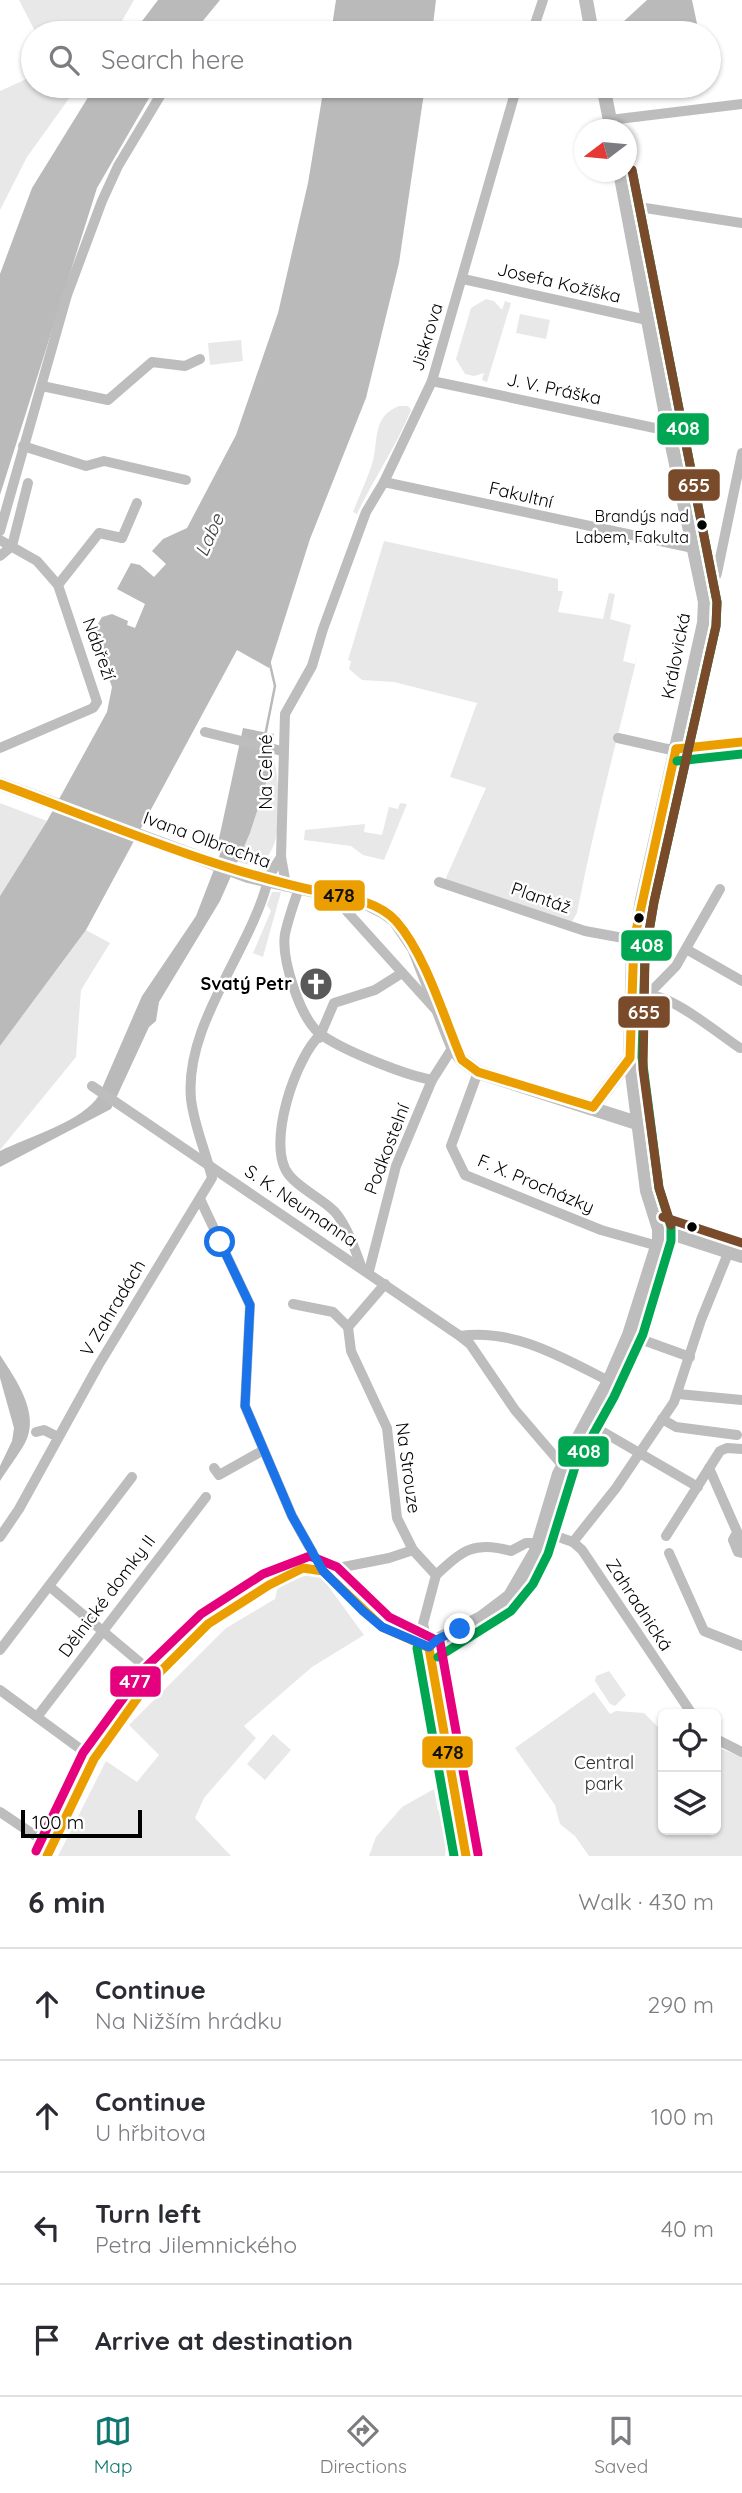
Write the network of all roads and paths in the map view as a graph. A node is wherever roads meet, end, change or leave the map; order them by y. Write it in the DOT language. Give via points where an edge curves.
graph roads {
  1 [pos="543,0"];
  2 [pos="586,0"];
  3 [pos="536,21"];
  4 [pos="590,21"];
  5 [pos="159,98"];
  6 [pos="514,98"];
  7 [pos="605,98"];
  8 [pos="742,104"];
  9 [pos="610,119"];
  10 [pos="637,121"];
  11 [pos="622,182"];
  12 [pos="626,205"];
  13 [pos="742,223"];
  14 [pos="463,279"];
  15 [pos="647,320"];
  16 [pos="200,359"];
  17 [pos="432,381"];
  18 [pos="42,386"];
  19 [pos="668,431"];
  20 [pos="23,446"];
  21 [pos="742,453"];
  22 [pos="186,480"];
  23 [pos="384,482"];
  24 [pos="27,483"];
  25 [pos="137,503"];
  26 [pos="0,531"];
  27 [pos="0,540"];
  28 [pos="12,546"];
  29 [pos="692,548"];
  30 [pos="0,556"];
  31 [pos="58,586"];
  32 [pos="338,586"];
  33 [pos="705,602"];
  34 [pos="205,732"];
  35 [pos="618,738"];
  36 [pos="742,742"];
  37 [pos="0,748"];
  38 [pos="676,749"];
  39 [pos="277,750"];
  40 [pos="0,784"];
  41 [pos="281,857"];
  42 [pos="268,882"];
  43 [pos="439,882"];
  44 [pos="292,886"];
  45 [pos="720,889"];
  46 [pos="333,895"];
  47 [pos="634,940"];
  48 [pos="686,949"];
  49 [pos="402,973"];
  50 [pos="742,981"];
  51 [pos="648,995"];
  52 [pos="633,1010"];
  53 [pos="442,1017"];
  54 [pos="321,1034"];
  55 [pos="453,1046"];
  56 [pos="740,1048"];
  57 [pos="630,1058"];
  58 [pos="478,1072"];
  59 [pos="432,1080"];
  60 [pos="92,1086"];
  61 [pos="298,1092"];
  62 [pos="593,1107"];
  63 [pos="637,1123"];
  64 [pos="209,1163"];
  65 [pos="200,1199"];
  66 [pos="659,1228"];
  67 [pos="658,1246"];
  68 [pos="736,1254"];
  69 [pos="365,1269"];
  70 [pos="385,1284"];
  71 [pos="293,1304"];
  72 [pos="348,1327"];
  73 [pos="460,1336"];
  74 [pos="627,1339"];
  75 [pos="690,1357"];
  76 [pos="609,1381"];
  77 [pos="678,1394"];
  78 [pos="742,1400"];
  79 [pos="662,1419"];
  80 [pos="586,1422"];
  81 [pos="36,1432"];
  82 [pos="737,1435"];
  83 [pos="58,1437"];
  84 [pos="742,1449"];
  85 [pos="262,1451"];
  86 [pos="640,1452"];
  87 [pos="563,1466"];
  88 [pos="214,1468"];
  89 [pos="709,1468"];
  90 [pos="132,1477"];
  91 [pos="698,1487"];
  92 [pos="206,1497"];
  93 [pos="666,1536"];
  94 [pos="0,1537"];
  95 [pos="542,1537"];
  96 [pos="740,1538"];
  97 [pos="573,1542"];
  98 [pos="308,1545"];
  99 [pos="413,1550"];
  100 [pos="669,1553"];
  101 [pos="742,1553"];
  102 [pos="303,1568"];
  103 [pos="323,1571"];
  104 [pos="436,1575"];
  105 [pos="49,1586"];
  106 [pos="104,1631"];
  107 [pos="742,1646"];
  108 [pos="429,1647"];
  109 [pos="0,1650"];
  110 [pos="155,1675"];
  111 [pos="0,1690"];
  112 [pos="689,1709"];
  113 [pos="37,1717"];
  114 [pos="721,1742"];
  115 [pos="742,1752"];
  116 [pos="94,1759"];
  117 [pos="0,1812"];
  118 [pos="50,1851"];
  119 [pos="466,1856"];
  1 -- 3 [label="street"];
  2 -- 4 [label="main road"];
  5 -- 18 [label="street" via="102,201 67,295"];
  6 -- 14 [label="street, Jiskrova"];
  7 -- 9 [label="main road"];
  8 -- 10 [label="street"];
  11 -- 12 [label="main road, Královická"];
  12 -- 13 [label="street"];
  12 -- 15 [label="main road, Královická"];
  14 -- 15 [label="street, Josefa Kožíška"];
  14 -- 17 [label="street, Jiskrova"];
  15 -- 19 [label="main road, Královická"];
  16 -- 18 [label="street" via="185,366 152,362 108,400"];
  17 -- 19 [label="street, J. V. Práška"];
  17 -- 23 [label="street, Jiskrova"];
  18 -- 20 [label="street"];
  19 -- 29 [label="main road, Královická"];
  20 -- 22 [label="street" via="86,466 104,461"];
  20 -- 26 [label="street"];
  21 -- 33 [label="street" via="717,573"];
  23 -- 29 [label="street, Fakultní"];
  23 -- 32 [label="street, Jiskrova" via="366,512"];
  24 -- 28 [label="street"];
  25 -- 31 [label="street" via="122,538 99,533"];
  27 -- 28 [label="street, Nábřeží"];
  28 -- 30 [label="street"];
  28 -- 31 [label="street, Nábřeží" via="37,561"];
  29 -- 33 [label="main road, Královická"];
  31 -- 37 [label="street, Nábřeží" via="97,702 93,708"];
  32 -- 39 [label="street, Na Celné" via="313,666 285,714"];
  33 -- 38 [label="main road, Královická"];
  34 -- 39 [label="street, Na Celné"];
  35 -- 38 [label="street"];
  36 -- 38 [label="street"];
  38 -- 47 [label="main road, Královická"];
  39 -- 41 [label="street, Na Celné"];
  40 -- 42 [label="main road, Ivana Olbrachta"];
  41 -- 42 [label="street"];
  41 -- 44 [label="street, Na Celné"];
  42 -- 44 [label="main road, Ivana Olbrachta"];
  42 -- 64 [label="street" via="205,1027 191,1077 191,1101"];
  43 -- 47 [label="street, Plantáž" via="585,931"];
  44 -- 46 [label="main road, Ivana Olbrachta"];
  44 -- 54 [label="street" via="284,936 289,972 307,1019"];
  45 -- 48 [label="street"];
  46 -- 49 [label="street"];
  46 -- 53 [label="main road, Ivana Olbrachta" via="364,902 395,920 421,962"];
  47 -- 52 [label="main road, Královická"];
  48 -- 50 [label="street"];
  48 -- 51 [label="street"];
  49 -- 53 [label="street"];
  49 -- 54 [label="street" via="375,990 334,1003"];
  51 -- 52 [label="street"];
  51 -- 56 [label="street" via="657,995"];
  52 -- 57 [label="main road, Královická"];
  53 -- 55 [label="main road, Ivana Olbrachta"];
  54 -- 59 [label="street" via="405,1075"];
  54 -- 61 [label="street"];
  54 -- 69 [label="street" via="310,1044 284,1110 280,1157 289,1175 336,1213"];
  55 -- 58 [label="main road, Ivana Olbrachta"];
  55 -- 59 [label="street, Podkostelní"];
  57 -- 62 [label="main road"];
  57 -- 63 [label="main road, Královická"];
  58 -- 62 [label="main road, Ivana Olbrachta"];
  58 -- 67 [label="street, F. X. Procházky" via="451,1146 465,1175 601,1230"];
  59 -- 69 [label="street, Podkostelní" via="386,1192"];
  60 -- 64 [label="street, S. K. Neumanna"];
  62 -- 63 [label="main road, Ivana Olbrachta"];
  63 -- 66 [label="main road" via="647,1191"];
  64 -- 65 [label="street, V Zahradách" via="212,1178"];
  64 -- 69 [label="street, S. K. Neumanna"];
  65 -- 83 [label="street, V Zahradách"];
  65 -- 85 [label="street" via="250,1305 245,1406"];
  66 -- 67 [label="main road"];
  66 -- 68 [label="main road"];
  67 -- 74 [label="main road"];
  68 -- 75 [label="street" via="710,1295"];
  69 -- 70 [label="street, S. K. Neumanna"];
  70 -- 72 [label="street"];
  70 -- 73 [label="street, S. K. Neumanna"];
  71 -- 72 [label="street" via="333,1312"];
  72 -- 99 [label="street, Na Strouze" via="351,1350 387,1428 394,1509"];
  73 -- 76 [label="street" via="506,1337"];
  73 -- 87 [label="street, S. K. Neumanna"];
  74 -- 75 [label="street"];
  74 -- 76 [label="main road"];
  75 -- 77 [label="street"];
  76 -- 80 [label="main road"];
  77 -- 78 [label="street"];
  77 -- 79 [label="street"];
  79 -- 82 [label="street" via="676,1427"];
  79 -- 86 [label="street"];
  80 -- 86 [label="street"];
  80 -- 87 [label="main road"];
  81 -- 83 [label="street" via="44,1430"];
  83 -- 94 [label="street, V Zahradách"];
  84 -- 89 [label="street" via="720,1451"];
  85 -- 88 [label="street" via="219,1475"];
  85 -- 98 [label="street"];
  86 -- 91 [label="street"];
  86 -- 97 [label="street"];
  87 -- 95 [label="main road"];
  89 -- 91 [label="street"];
  89 -- 96 [label="street"];
  90 -- 105 [label="street"];
  91 -- 93 [label="street"];
  92 -- 106 [label="street, Dělnické domky II"];
  95 -- 97 [label="street"];
  95 -- 104 [label="street" via="512,1551 492,1546 466,1549"];
  95 -- 108 [label="main road" via="510,1596"];
  96 -- 101 [label="street" via="733,1540"];
  97 -- 112 [label="street, Zahradnická"];
  98 -- 102 [label="street"];
  98 -- 103 [label="street"];
  99 -- 103 [label="street"];
  99 -- 104 [label="street, Na Strouze"];
  100 -- 107 [label="street" via="704,1631"];
  102 -- 103 [label="street"];
  102 -- 110 [label="street" via="208,1625"];
  103 -- 108 [label="street" via="382,1627"];
  104 -- 108 [label="street" via="423,1624"];
  105 -- 106 [label="street"];
  105 -- 109 [label="street"];
  106 -- 110 [label="street"];
  106 -- 113 [label="street, Dělnické domky II"];
  108 -- 119 [label="main road"];
  110 -- 116 [label="street"];
  111 -- 113 [label="street"];
  113 -- 116 [label="street"];
  114 -- 115 [label="street"];
  116 -- 118 [label="street"];
  117 -- 118 [label="street"];
}
